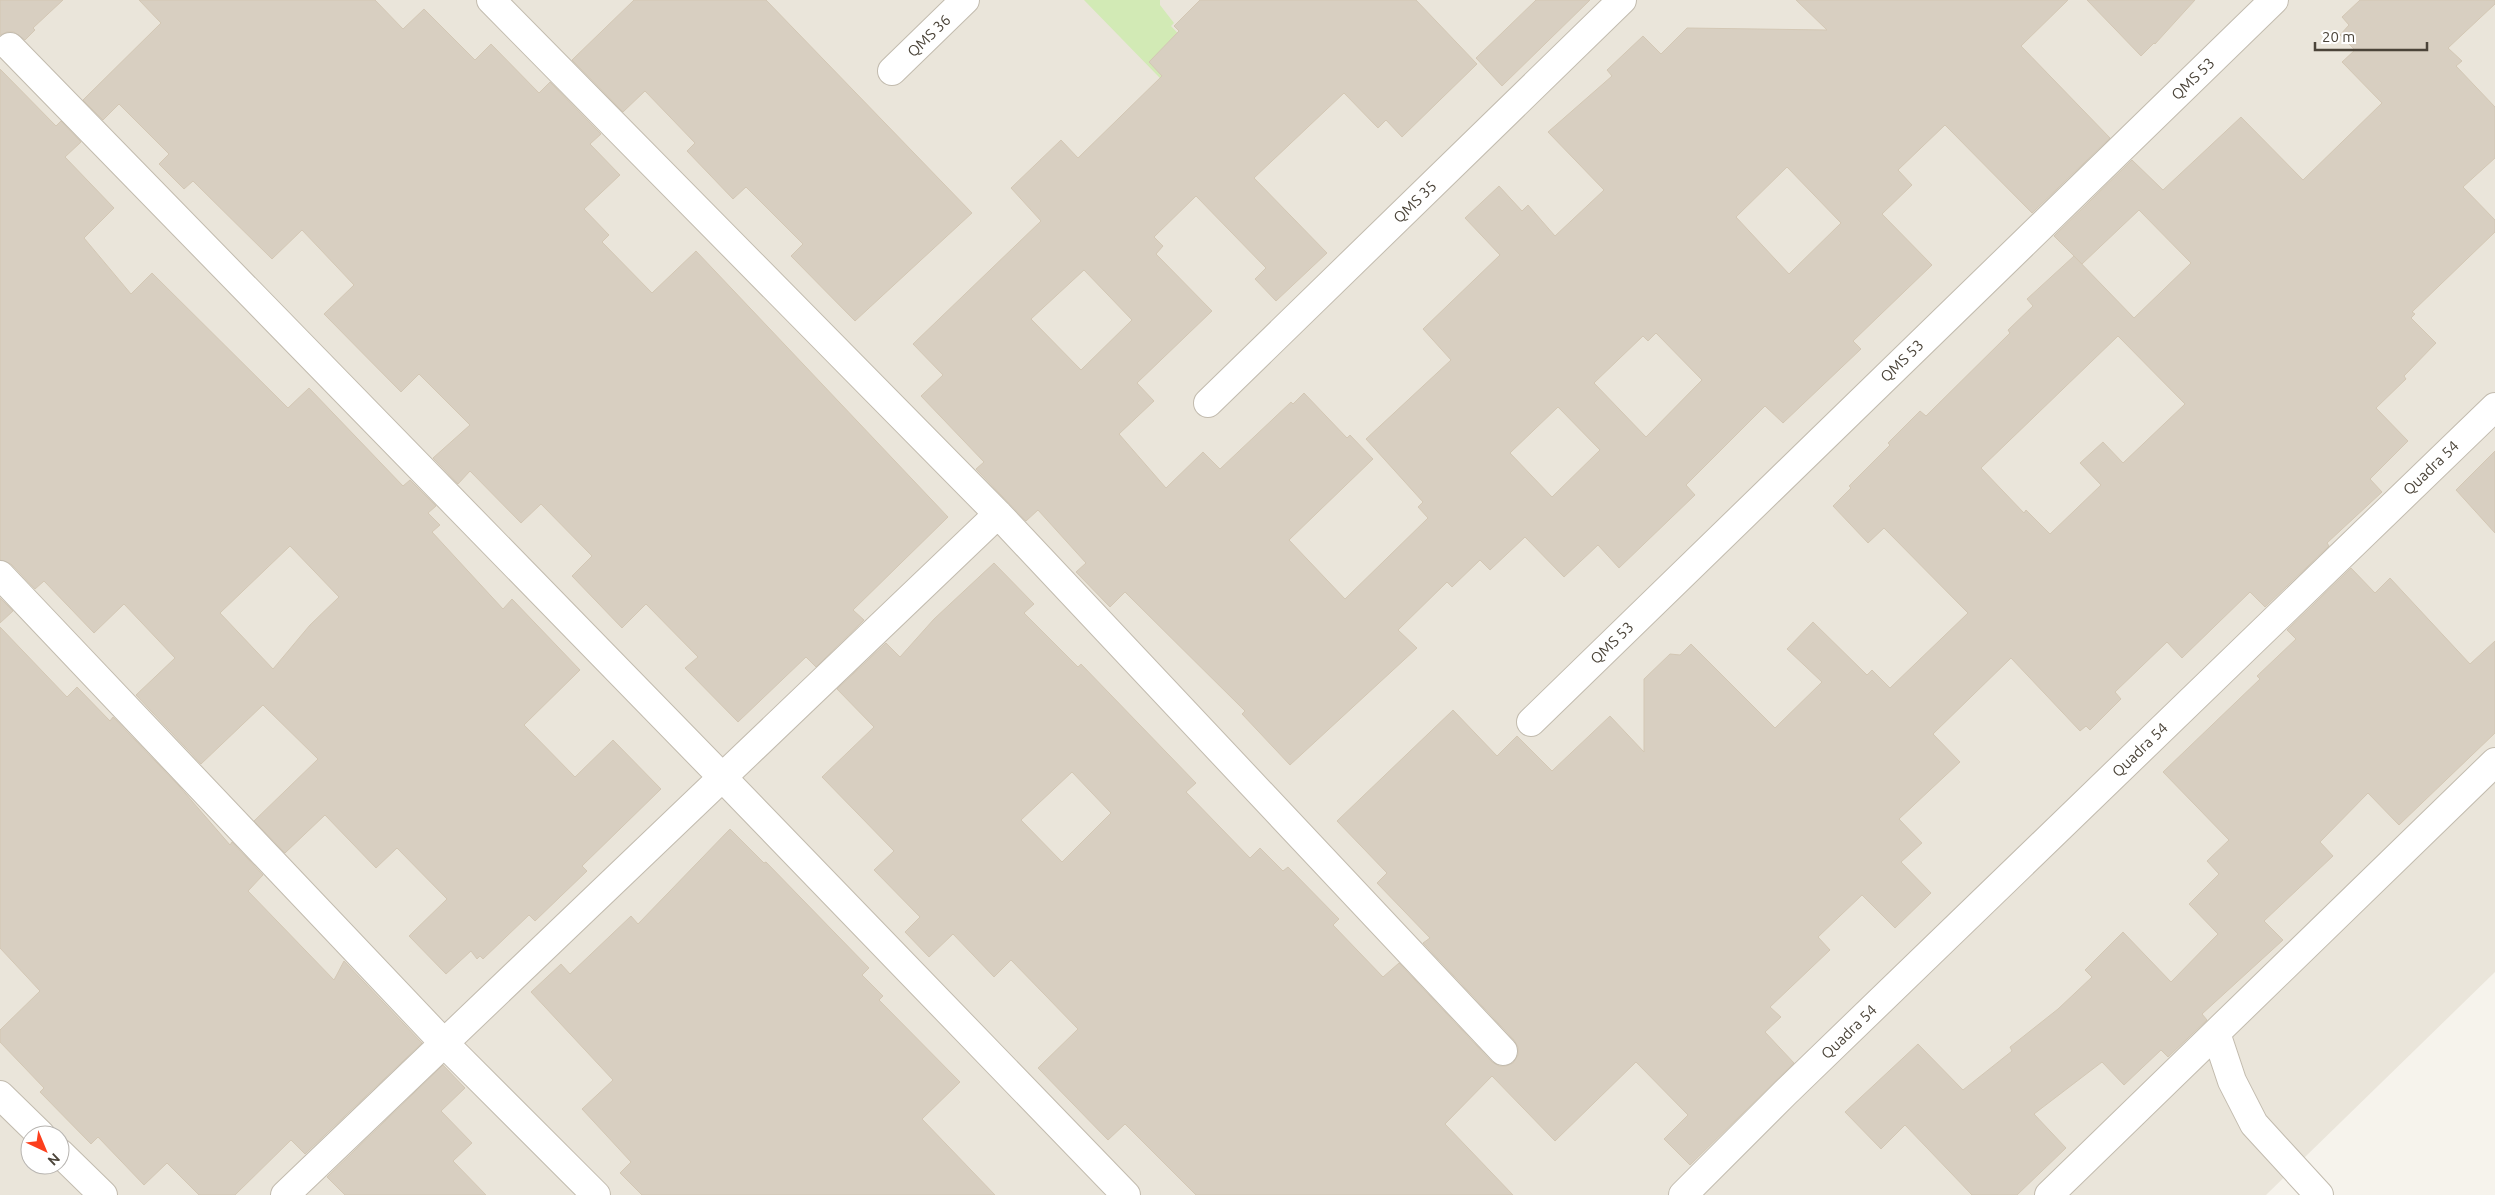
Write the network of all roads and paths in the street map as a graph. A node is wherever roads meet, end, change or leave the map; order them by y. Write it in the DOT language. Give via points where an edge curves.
graph roads {
  1 [pos="491,0"];
  2 [pos="965,0"];
  3 [pos="1622,0"];
  4 [pos="2274,0"];
  5 [pos="10,47"];
  6 [pos="892,71"];
  7 [pos="1208,403"];
  8 [pos="2495,407"];
  9 [pos="998,514"];
  10 [pos="0,575"];
  11 [pos="1531,722"];
  12 [pos="2495,762"];
  13 [pos="722,778"];
  14 [pos="2216,1033"];
  15 [pos="444,1043"];
  16 [pos="1503,1051"];
  17 [pos="0,1096"];
  18 [pos="30,1125"];
  19 [pos="70,1164"];
  20 [pos="103,1195"];
  21 [pos="285,1195"];
  22 [pos="596,1195"];
  23 [pos="1126,1195"];
  24 [pos="1683,1195"];
  25 [pos="2049,1195"];
  26 [pos="2319,1195"];
  1 -- 9 [label="street"];
  2 -- 6 [label="street, QMS 36"];
  3 -- 7 [label="street, QMS 35"];
  4 -- 11 [label="street, QMS 53"];
  5 -- 13 [label="street"];
  8 -- 24 [label="street, Quadra 54"];
  9 -- 13 [label="street"];
  9 -- 16 [label="street"];
  10 -- 15 [label="street"];
  12 -- 14 [label="street"];
  13 -- 15 [label="street"];
  13 -- 23 [label="street"];
  14 -- 25 [label="street"];
  14 -- 26 [label="street" via="2232,1081 2254,1124"];
  15 -- 21 [label="street"];
  15 -- 22 [label="street"];
  17 -- 18 [label="street"];
  19 -- 20 [label="street"];
}
